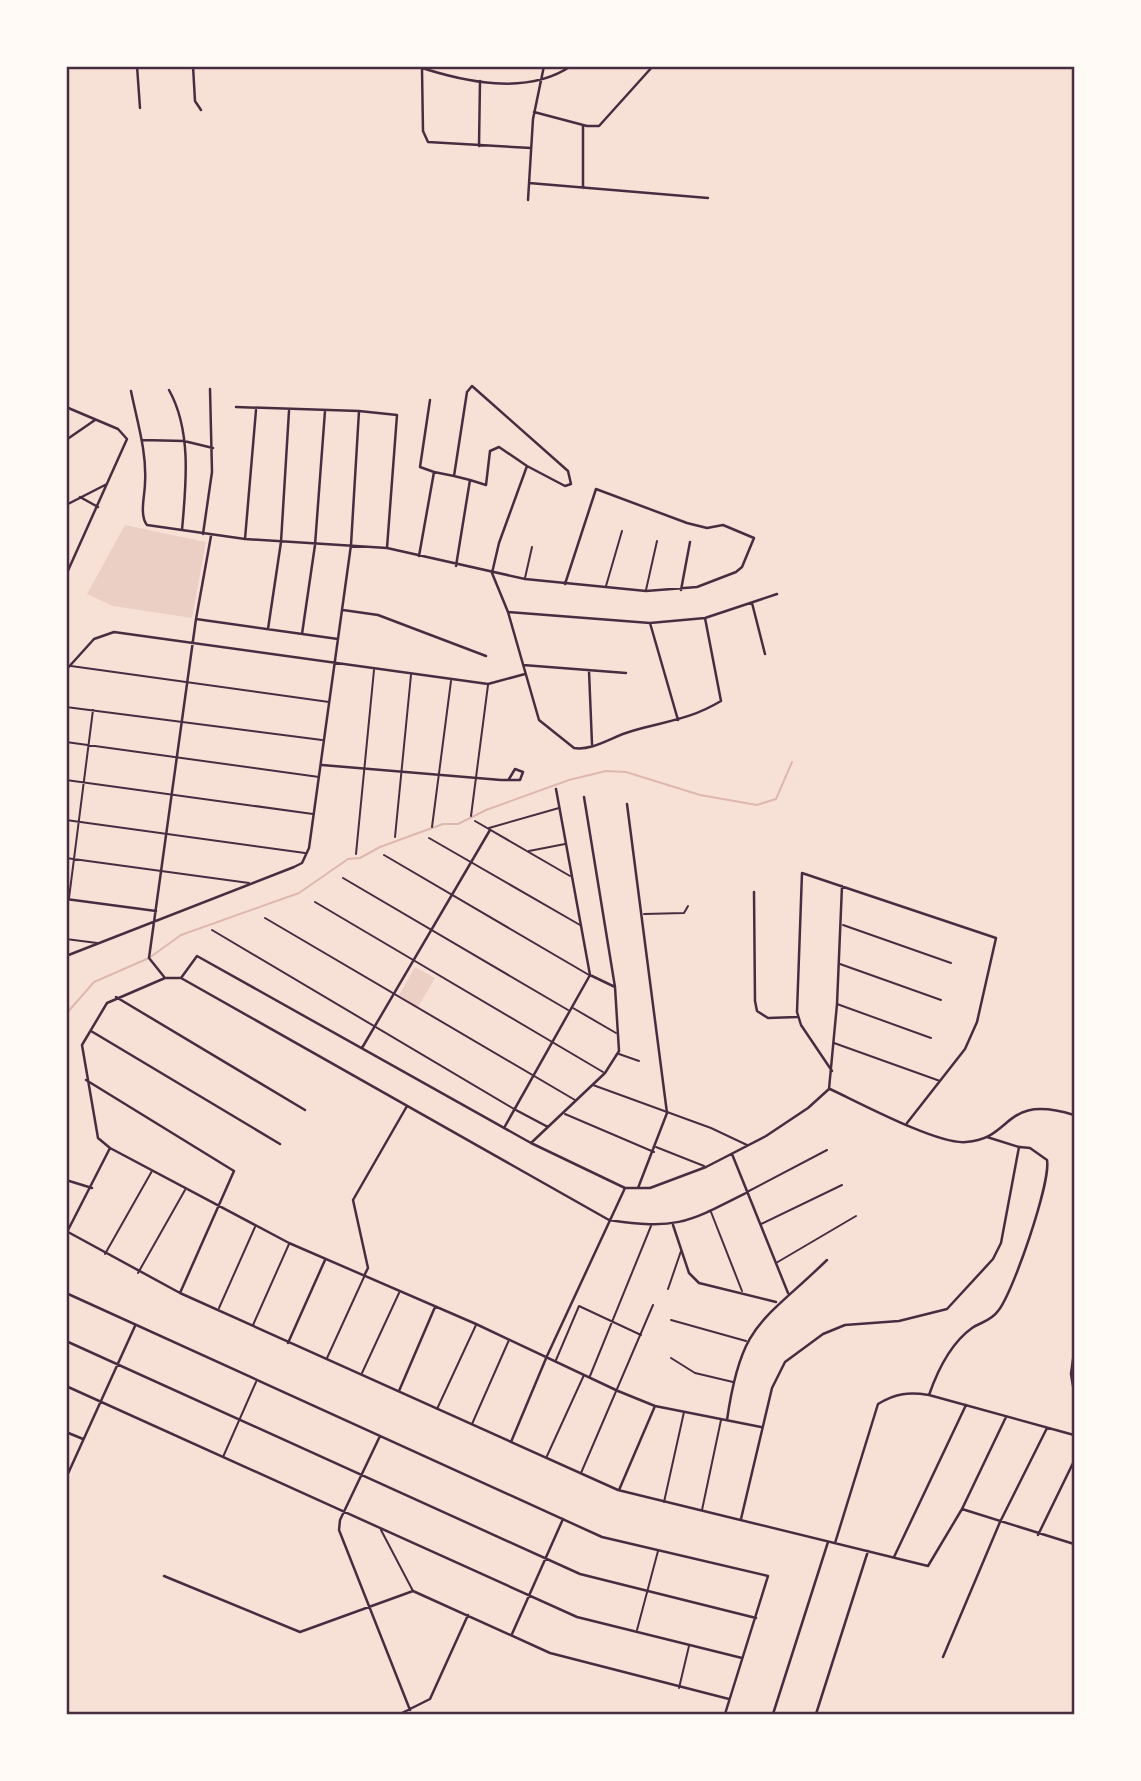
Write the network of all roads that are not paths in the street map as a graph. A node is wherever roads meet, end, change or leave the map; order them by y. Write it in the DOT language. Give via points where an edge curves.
graph roads {
  1 [pos="137,66"];
  2 [pos="193,66"];
  3 [pos="416,66"];
  4 [pos="544,66"];
  5 [pos="572,66"];
  6 [pos="653,66"];
  7 [pos="422,69"];
  8 [pos="544,80"];
  9 [pos="480,81"];
  10 [pos="140,108"];
  11 [pos="201,110"];
  12 [pos="534,112"];
  13 [pos="583,125"];
  14 [pos="479,146"];
  15 [pos="531,148"];
  16 [pos="529,183"];
  17 [pos="583,188"];
  18 [pos="708,198"];
  19 [pos="528,201"];
  20 [pos="169,390"];
  21 [pos="210,390"];
  22 [pos="131,391"];
  23 [pos="430,400"];
  24 [pos="66,407"];
  25 [pos="236,407"];
  26 [pos="256,409"];
  27 [pos="289,411"];
  28 [pos="326,411"];
  29 [pos="359,411"];
  30 [pos="95,420"];
  31 [pos="66,440"];
  32 [pos="142,440"];
  33 [pos="184,440"];
  34 [pos="213,448"];
  35 [pos="527,466"];
  36 [pos="434,472"];
  37 [pos="454,476"];
  38 [pos="470,480"];
  39 [pos="110,483"];
  40 [pos="80,497"];
  41 [pos="66,505"];
  42 [pos="98,507"];
  43 [pos="183,530"];
  44 [pos="622,531"];
  45 [pos="203,534"];
  46 [pos="211,536"];
  47 [pos="245,539"];
  48 [pos="657,541"];
  49 [pos="281,542"];
  50 [pos="690,542"];
  51 [pos="315,545"];
  52 [pos="351,545"];
  53 [pos="532,547"];
  54 [pos="387,548"];
  55 [pos="419,556"];
  56 [pos="72,564"];
  57 [pos="456,566"];
  58 [pos="66,568"];
  59 [pos="492,573"];
  60 [pos="66,575"];
  61 [pos="525,579"];
  62 [pos="565,584"];
  63 [pos="606,587"];
  64 [pos="681,590"];
  65 [pos="646,591"];
  66 [pos="777,594"];
  67 [pos="752,603"];
  68 [pos="343,610"];
  69 [pos="508,612"];
  70 [pos="705,618"];
  71 [pos="196,619"];
  72 [pos="650,623"];
  73 [pos="268,629"];
  74 [pos="302,634"];
  75 [pos="339,639"];
  76 [pos="192,643"];
  77 [pos="765,654"];
  78 [pos="486,656"];
  79 [pos="335,664"];
  80 [pos="523,665"];
  81 [pos="70,666"];
  82 [pos="374,669"];
  83 [pos="66,670"];
  84 [pos="589,671"];
  85 [pos="527,673"];
  86 [pos="626,673"];
  87 [pos="411,674"];
  88 [pos="451,680"];
  89 [pos="187,682"];
  90 [pos="488,684"];
  91 [pos="330,702"];
  92 [pos="66,707"];
  93 [pos="93,710"];
  94 [pos="182,722"];
  95 [pos="678,722"];
  96 [pos="324,740"];
  97 [pos="66,742"];
  98 [pos="88,745"];
  99 [pos="592,746"];
  100 [pos="177,757"];
  101 [pos="321,765"];
  102 [pos="362,769"];
  103 [pos="401,772"];
  104 [pos="438,775"];
  105 [pos="319,777"];
  106 [pos="476,778"];
  107 [pos="509,779"];
  108 [pos="66,780"];
  109 [pos="83,782"];
  110 [pos="556,789"];
  111 [pos="172,794"];
  112 [pos="584,797"];
  113 [pos="626,804"];
  114 [pos="559,808"];
  115 [pos="314,814"];
  116 [pos="471,816"];
  117 [pos="66,820"];
  118 [pos="475,821"];
  119 [pos="78,822"];
  120 [pos="432,827"];
  121 [pos="489,829"];
  122 [pos="166,834"];
  123 [pos="395,837"];
  124 [pos="429,838"];
  125 [pos="565,844"];
  126 [pos="528,851"];
  127 [pos="307,854"];
  128 [pos="356,854"];
  129 [pos="384,855"];
  130 [pos="66,858"];
  131 [pos="74,859"];
  132 [pos="471,862"];
  133 [pos="161,872"];
  134 [pos="570,876"];
  135 [pos="342,878"];
  136 [pos="255,883"];
  137 [pos="842,886"];
  138 [pos="754,892"];
  139 [pos="452,895"];
  140 [pos="67,899"];
  141 [pos="315,902"];
  142 [pos="688,905"];
  143 [pos="156,911"];
  144 [pos="642,914"];
  145 [pos="265,918"];
  146 [pos="154,922"];
  147 [pos="840,924"];
  148 [pos="581,926"];
  149 [pos="212,930"];
  150 [pos="431,930"];
  151 [pos="66,939"];
  152 [pos="99,943"];
  153 [pos="66,956"];
  154 [pos="414,960"];
  155 [pos="951,963"];
  156 [pos="839,964"];
  157 [pos="590,975"];
  158 [pos="165,978"];
  159 [pos="181,978"];
  160 [pos="615,987"];
  161 [pos="394,995"];
  162 [pos="116,997"];
  163 [pos="941,1000"];
  164 [pos="837,1004"];
  165 [pos="571,1009"];
  166 [pos="797,1017"];
  167 [pos="374,1028"];
  168 [pos="90,1030"];
  169 [pos="617,1033"];
  170 [pos="931,1038"];
  171 [pos="552,1042"];
  172 [pos="834,1043"];
  173 [pos="362,1048"];
  174 [pos="619,1054"];
  175 [pos="639,1061"];
  176 [pos="832,1071"];
  177 [pos="605,1073"];
  178 [pos="533,1075"];
  179 [pos="86,1080"];
  180 [pos="941,1081"];
  181 [pos="593,1085"];
  182 [pos="829,1089"];
  183 [pos="576,1101"];
  184 [pos="407,1106"];
  185 [pos="514,1109"];
  186 [pos="305,1110"];
  187 [pos="564,1114"];
  188 [pos="667,1114"];
  189 [pos="1074,1115"];
  190 [pos="907,1123"];
  191 [pos="548,1127"];
  192 [pos="504,1128"];
  193 [pos="987,1137"];
  194 [pos="531,1143"];
  195 [pos="280,1144"];
  196 [pos="748,1146"];
  197 [pos="656,1147"];
  198 [pos="1019,1147"];
  199 [pos="110,1148"];
  200 [pos="827,1150"];
  201 [pos="654,1152"];
  202 [pos="732,1154"];
  203 [pos="706,1167"];
  204 [pos="153,1170"];
  205 [pos="67,1180"];
  206 [pos="842,1185"];
  207 [pos="92,1188"];
  208 [pos="625,1188"];
  209 [pos="186,1189"];
  210 [pos="638,1189"];
  211 [pos="746,1193"];
  212 [pos="219,1208"];
  213 [pos="710,1211"];
  214 [pos="856,1216"];
  215 [pos="609,1220"];
  216 [pos="759,1225"];
  217 [pos="255,1226"];
  218 [pos="651,1226"];
  219 [pos="673,1226"];
  220 [pos="67,1233"];
  221 [pos="289,1243"];
  222 [pos="681,1250"];
  223 [pos="105,1254"];
  224 [pos="325,1260"];
  225 [pos="827,1260"];
  226 [pos="775,1264"];
  227 [pos="138,1273"];
  228 [pos="364,1276"];
  229 [pos="668,1289"];
  230 [pos="400,1292"];
  231 [pos="66,1293"];
  232 [pos="180,1293"];
  233 [pos="788,1293"];
  234 [pos="743,1294"];
  235 [pos="777,1303"];
  236 [pos="653,1305"];
  237 [pos="435,1307"];
  238 [pos="218,1310"];
  239 [pos="671,1320"];
  240 [pos="611,1321"];
  241 [pos="476,1324"];
  242 [pos="135,1326"];
  243 [pos="253,1326"];
  244 [pos="642,1336"];
  245 [pos="509,1339"];
  246 [pos="66,1341"];
  247 [pos="746,1341"];
  248 [pos="288,1343"];
  249 [pos="1074,1352"];
  250 [pos="547,1356"];
  251 [pos="671,1358"];
  252 [pos="327,1359"];
  253 [pos="556,1361"];
  254 [pos="118,1365"];
  255 [pos="584,1374"];
  256 [pos="361,1376"];
  257 [pos="590,1377"];
  258 [pos="257,1381"];
  259 [pos="733,1382"];
  260 [pos="66,1386"];
  261 [pos="618,1391"];
  262 [pos="398,1392"];
  263 [pos="1074,1392"];
  264 [pos="929,1395"];
  265 [pos="102,1401"];
  266 [pos="966,1405"];
  267 [pos="655,1406"];
  268 [pos="437,1409"];
  269 [pos="684,1411"];
  270 [pos="1006,1417"];
  271 [pos="722,1419"];
  272 [pos="239,1420"];
  273 [pos="727,1420"];
  274 [pos="472,1424"];
  275 [pos="761,1427"];
  276 [pos="1047,1428"];
  277 [pos="66,1432"];
  278 [pos="1074,1434"];
  279 [pos="380,1436"];
  280 [pos="84,1440"];
  281 [pos="511,1442"];
  282 [pos="223,1458"];
  283 [pos="546,1458"];
  284 [pos="1074,1461"];
  285 [pos="362,1474"];
  286 [pos="580,1474"];
  287 [pos="66,1478"];
  288 [pos="618,1490"];
  289 [pos="664,1502"];
  290 [pos="962,1509"];
  291 [pos="702,1510"];
  292 [pos="344,1512"];
  293 [pos="563,1519"];
  294 [pos="741,1519"];
  295 [pos="1000,1522"];
  296 [pos="381,1530"];
  297 [pos="1038,1535"];
  298 [pos="828,1542"];
  299 [pos="835,1544"];
  300 [pos="1074,1544"];
  301 [pos="659,1550"];
  302 [pos="868,1551"];
  303 [pos="894,1558"];
  304 [pos="545,1559"];
  305 [pos="164,1576"];
  306 [pos="413,1591"];
  307 [pos="648,1593"];
  308 [pos="530,1597"];
  309 [pos="370,1607"];
  310 [pos="468,1615"];
  311 [pos="756,1618"];
  312 [pos="637,1633"];
  313 [pos="511,1636"];
  314 [pos="690,1646"];
  315 [pos="943,1657"];
  316 [pos="742,1658"];
  317 [pos="679,1688"];
  318 [pos="729,1699"];
  319 [pos="410,1710"];
  320 [pos="400,1714"];
  321 [pos="725,1714"];
  322 [pos="773,1714"];
  323 [pos="816,1714"];
  1 -- 10 [label="street"];
  2 -- 11 [label="street" via="195,101"];
  3 -- 7 [label="street"];
  4 -- 8 [label="street"];
  5 -- 8 [label="street"];
  6 -- 13 [label="street" via="605,122"];
  7 -- 9 [label="street"];
  7 -- 14 [label="street" via="423,131 428,142"];
  8 -- 9 [label="street"];
  8 -- 12 [label="street"];
  9 -- 14 [label="street"];
  12 -- 13 [label="street"];
  12 -- 15 [label="street"];
  13 -- 17 [label="street"];
  14 -- 15 [label="street"];
  15 -- 16 [label="street"];
  16 -- 17 [label="street"];
  16 -- 19 [label="street"];
  17 -- 18 [label="street"];
  20 -- 33 [label="street" via="177,404"];
  21 -- 34 [label="street"];
  22 -- 32 [label="street"];
  23 -- 36 [label="street" via="420,467"];
  24 -- 30 [label="street"];
  25 -- 26 [label="street"];
  26 -- 27 [label="street"];
  26 -- 47 [label="street"];
  27 -- 28 [label="street"];
  27 -- 49 [label="street"];
  28 -- 29 [label="street"];
  28 -- 51 [label="street"];
  29 -- 52 [label="street"];
  29 -- 54 [label="street" via="397,415"];
  30 -- 31 [label="street"];
  30 -- 39 [label="street" via="125,433 127,439"];
  32 -- 33 [label="street"];
  32 -- 43 [label="street" via="146,478 143,517 147,525"];
  33 -- 34 [label="street"];
  33 -- 43 [label="street"];
  34 -- 45 [label="street"];
  35 -- 37 [label="street" via="565,486 571,484 568,471 472,387 467,392"];
  35 -- 38 [label="street" via="499,447 493,448 486,485"];
  35 -- 59 [label="street"];
  36 -- 37 [label="street"];
  36 -- 55 [label="street"];
  37 -- 38 [label="street"];
  38 -- 57 [label="street"];
  39 -- 40 [label="street"];
  39 -- 42 [label="street"];
  40 -- 41 [label="street"];
  40 -- 42 [label="street"];
  42 -- 56 [label="street"];
  43 -- 45 [label="street"];
  44 -- 63 [label="lane"];
  45 -- 46 [label="street"];
  46 -- 47 [label="street"];
  46 -- 71 [label="street"];
  47 -- 49 [label="street"];
  48 -- 65 [label="lane"];
  49 -- 51 [label="street"];
  49 -- 73 [label="street"];
  50 -- 64 [label="street"];
  51 -- 52 [label="street"];
  51 -- 74 [label="street"];
  52 -- 54 [label="street"];
  52 -- 68 [label="street"];
  53 -- 61 [label="lane"];
  54 -- 55 [label="street"];
  55 -- 57 [label="street"];
  56 -- 58 [label="street"];
  56 -- 60 [label="street"];
  57 -- 59 [label="street"];
  59 -- 61 [label="street"];
  59 -- 69 [label="street"];
  61 -- 62 [label="street"];
  62 -- 63 [label="street"];
  62 -- 64 [label="street" via="596,489 703,528 723,525 752,536 755,541 740,570"];
  63 -- 65 [label="street"];
  64 -- 65 [label="street"];
  66 -- 67 [label="street"];
  67 -- 70 [label="street"];
  67 -- 77 [label="street"];
  68 -- 75 [label="street"];
  68 -- 78 [label="street" via="378,615"];
  69 -- 72 [label="street"];
  69 -- 80 [label="street"];
  70 -- 72 [label="street"];
  70 -- 95 [label="street" via="720,701"];
  71 -- 73 [label="street"];
  71 -- 76 [label="street"];
  72 -- 95 [label="street"];
  73 -- 74 [label="street"];
  74 -- 75 [label="street"];
  75 -- 79 [label="street"];
  76 -- 79 [label="street"];
  76 -- 81 [label="street" via="114,632 89,644"];
  76 -- 89 [label="street"];
  79 -- 82 [label="street"];
  79 -- 91 [label="street"];
  80 -- 84 [label="street"];
  80 -- 85 [label="street"];
  81 -- 83 [label="street"];
  81 -- 89 [label="lane"];
  82 -- 87 [label="street"];
  82 -- 102 [label="lane"];
  84 -- 86 [label="street"];
  84 -- 99 [label="street"];
  85 -- 90 [label="street"];
  85 -- 99 [label="street" via="539,720 569,746"];
  87 -- 88 [label="street"];
  87 -- 103 [label="lane"];
  88 -- 90 [label="street"];
  88 -- 104 [label="lane"];
  89 -- 91 [label="lane"];
  89 -- 94 [label="street"];
  90 -- 106 [label="lane"];
  91 -- 96 [label="street"];
  92 -- 93 [label="lane"];
  93 -- 94 [label="lane"];
  93 -- 98 [label="lane"];
  94 -- 96 [label="lane"];
  94 -- 100 [label="street"];
  95 -- 99 [label="street" via="631,731"];
  96 -- 101 [label="street"];
  97 -- 98 [label="lane"];
  98 -- 100 [label="lane"];
  98 -- 109 [label="lane"];
  100 -- 105 [label="lane"];
  100 -- 111 [label="street"];
  101 -- 102 [label="street"];
  101 -- 105 [label="street"];
  102 -- 103 [label="street"];
  102 -- 128 [label="lane"];
  103 -- 104 [label="street"];
  103 -- 123 [label="lane"];
  104 -- 106 [label="street"];
  104 -- 120 [label="lane"];
  105 -- 115 [label="street"];
  106 -- 107 [label="street"];
  106 -- 116 [label="lane"];
  108 -- 109 [label="lane"];
  109 -- 111 [label="lane"];
  109 -- 119 [label="lane"];
  110 -- 114 [label="street"];
  111 -- 115 [label="lane"];
  111 -- 122 [label="street"];
  112 -- 160 [label="street"];
  113 -- 144 [label="street"];
  114 -- 121 [label="lane"];
  114 -- 125 [label="street"];
  115 -- 127 [label="street"];
  117 -- 119 [label="lane"];
  118 -- 121 [label="lane"];
  119 -- 122 [label="lane"];
  119 -- 131 [label="lane"];
  121 -- 126 [label="lane"];
  121 -- 132 [label="street"];
  122 -- 127 [label="lane"];
  122 -- 133 [label="street"];
  124 -- 132 [label="lane"];
  125 -- 126 [label="lane"];
  125 -- 134 [label="street"];
  126 -- 134 [label="lane"];
  127 -- 136 [label="street" via="302,863"];
  129 -- 139 [label="lane"];
  130 -- 131 [label="lane"];
  131 -- 133 [label="lane"];
  131 -- 140 [label="lane"];
  132 -- 139 [label="street"];
  132 -- 148 [label="lane"];
  133 -- 136 [label="lane"];
  133 -- 143 [label="street"];
  134 -- 148 [label="street"];
  135 -- 150 [label="lane"];
  136 -- 146 [label="street"];
  137 -- 147 [label="street"];
  137 -- 166 [label="street" via="802,873"];
  137 -- 180 [label="street" via="996,938 976,1023 965,1049"];
  138 -- 166 [label="street" via="757,1011 768,1018"];
  139 -- 150 [label="street"];
  139 -- 157 [label="lane"];
  140 -- 143 [label="street"];
  141 -- 154 [label="lane"];
  142 -- 144 [label="lane" via="684,913"];
  143 -- 146 [label="street"];
  144 -- 188 [label="street"];
  145 -- 161 [label="lane"];
  146 -- 152 [label="street"];
  146 -- 158 [label="street" via="149,958"];
  147 -- 155 [label="lane"];
  147 -- 156 [label="street"];
  148 -- 157 [label="street"];
  149 -- 167 [label="lane"];
  150 -- 154 [label="street"];
  150 -- 165 [label="lane"];
  151 -- 152 [label="lane"];
  152 -- 153 [label="street"];
  154 -- 161 [label="street"];
  154 -- 171 [label="lane"];
  156 -- 163 [label="lane"];
  156 -- 164 [label="street"];
  157 -- 160 [label="street"];
  157 -- 165 [label="street"];
  158 -- 159 [label="street"];
  158 -- 162 [label="street"];
  159 -- 173 [label="street" via="197,956"];
  159 -- 184 [label="street"];
  160 -- 169 [label="street"];
  161 -- 167 [label="street"];
  161 -- 178 [label="lane"];
  162 -- 168 [label="street"];
  162 -- 186 [label="street"];
  164 -- 170 [label="lane"];
  164 -- 172 [label="street"];
  165 -- 169 [label="lane"];
  165 -- 171 [label="street"];
  166 -- 176 [label="street"];
  167 -- 173 [label="street"];
  167 -- 185 [label="lane"];
  168 -- 179 [label="street" via="82,1045"];
  168 -- 195 [label="street"];
  169 -- 174 [label="street"];
  171 -- 177 [label="lane"];
  171 -- 178 [label="street"];
  172 -- 176 [label="street"];
  172 -- 180 [label="lane"];
  173 -- 192 [label="street"];
  174 -- 175 [label="lane"];
  174 -- 177 [label="street"];
  176 -- 182 [label="street"];
  177 -- 181 [label="street"];
  178 -- 183 [label="lane"];
  178 -- 185 [label="street"];
  179 -- 199 [label="street" via="98,1139"];
  179 -- 212 [label="street" via="234,1171"];
  180 -- 190 [label="street"];
  181 -- 183 [label="street"];
  181 -- 188 [label="lane"];
  182 -- 190 [label="street"];
  182 -- 196 [label="street" via="793,1119"];
  183 -- 187 [label="street"];
  184 -- 215 [label="street"];
  184 -- 228 [label="street" via="353,1200 368,1268"];
  185 -- 191 [label="street"];
  185 -- 192 [label="street"];
  187 -- 191 [label="street"];
  187 -- 201 [label="lane"];
  188 -- 196 [label="lane"];
  188 -- 197 [label="street"];
  189 -- 193 [label="street" via="1024,1110"];
  190 -- 193 [label="street" via="958,1143"];
  191 -- 194 [label="street"];
  192 -- 194 [label="street"];
  193 -- 198 [label="street"];
  194 -- 208 [label="street"];
  196 -- 202 [label="street"];
  197 -- 201 [label="street"];
  197 -- 203 [label="lane"];
  198 -- 264 [label="street" via="1030,1148 1047,1160 1048,1167 1041,1203 1013,1281 997,1314 965,1334 941,1367"];
  198 -- 275 [label="street" via="1001,1243 993,1259 958,1297 937,1314 845,1325 823,1334 785,1362"];
  199 -- 204 [label="street"];
  199 -- 207 [label="street"];
  200 -- 211 [label="lane"];
  201 -- 210 [label="street"];
  202 -- 203 [label="street"];
  202 -- 211 [label="street"];
  203 -- 210 [label="street"];
  204 -- 209 [label="street"];
  204 -- 223 [label="lane"];
  205 -- 207 [label="street"];
  206 -- 216 [label="lane"];
  207 -- 220 [label="street"];
  208 -- 210 [label="street"];
  208 -- 215 [label="street"];
  209 -- 212 [label="street"];
  209 -- 227 [label="lane"];
  211 -- 213 [label="street"];
  211 -- 216 [label="street"];
  212 -- 217 [label="street"];
  212 -- 232 [label="street"];
  213 -- 219 [label="street"];
  213 -- 234 [label="lane"];
  214 -- 226 [label="lane"];
  215 -- 218 [label="street"];
  215 -- 250 [label="street"];
  216 -- 226 [label="street"];
  217 -- 221 [label="street"];
  217 -- 238 [label="lane"];
  218 -- 219 [label="street"];
  218 -- 240 [label="lane"];
  219 -- 222 [label="street"];
  220 -- 223 [label="street"];
  221 -- 224 [label="street"];
  221 -- 243 [label="lane"];
  222 -- 229 [label="lane"];
  222 -- 234 [label="street" via="698,1283"];
  223 -- 227 [label="street"];
  224 -- 228 [label="street"];
  224 -- 248 [label="street"];
  225 -- 233 [label="street"];
  226 -- 233 [label="street"];
  227 -- 232 [label="street"];
  228 -- 230 [label="street"];
  228 -- 252 [label="lane"];
  230 -- 237 [label="street"];
  230 -- 256 [label="lane"];
  231 -- 242 [label="street"];
  232 -- 238 [label="street"];
  233 -- 235 [label="street"];
  234 -- 235 [label="street"];
  235 -- 247 [label="street"];
  236 -- 244 [label="lane"];
  237 -- 241 [label="street"];
  237 -- 262 [label="street"];
  238 -- 243 [label="street"];
  239 -- 247 [label="lane"];
  240 -- 244 [label="lane"];
  240 -- 253 [label="lane" via="579,1306"];
  240 -- 257 [label="lane"];
  241 -- 245 [label="street"];
  241 -- 268 [label="lane"];
  242 -- 254 [label="street"];
  242 -- 258 [label="street"];
  243 -- 248 [label="street"];
  244 -- 261 [label="lane"];
  245 -- 250 [label="street"];
  245 -- 274 [label="lane"];
  246 -- 254 [label="street"];
  247 -- 259 [label="street"];
  248 -- 252 [label="street"];
  249 -- 263 [label="street"];
  250 -- 253 [label="street"];
  250 -- 281 [label="street"];
  251 -- 259 [label="lane" via="695,1373"];
  252 -- 256 [label="street"];
  253 -- 255 [label="street"];
  254 -- 265 [label="street"];
  254 -- 272 [label="street"];
  255 -- 257 [label="street"];
  255 -- 283 [label="lane"];
  256 -- 262 [label="street"];
  257 -- 261 [label="street"];
  258 -- 272 [label="lane"];
  258 -- 279 [label="street"];
  259 -- 273 [label="street"];
  260 -- 265 [label="street"];
  261 -- 267 [label="street"];
  261 -- 286 [label="lane"];
  262 -- 268 [label="street"];
  264 -- 266 [label="street"];
  264 -- 299 [label="street" via="907,1392 878,1404"];
  265 -- 280 [label="street"];
  265 -- 282 [label="street"];
  266 -- 270 [label="street"];
  266 -- 303 [label="street"];
  267 -- 269 [label="street"];
  267 -- 288 [label="street"];
  268 -- 274 [label="street"];
  269 -- 271 [label="street"];
  269 -- 289 [label="lane"];
  270 -- 276 [label="street"];
  270 -- 290 [label="street"];
  271 -- 273 [label="street"];
  271 -- 291 [label="lane"];
  272 -- 282 [label="lane"];
  272 -- 285 [label="street"];
  273 -- 275 [label="street"];
  274 -- 281 [label="street"];
  275 -- 294 [label="street"];
  276 -- 278 [label="street"];
  276 -- 295 [label="street"];
  277 -- 280 [label="street"];
  279 -- 285 [label="street"];
  279 -- 293 [label="street"];
  280 -- 287 [label="street"];
  281 -- 283 [label="street"];
  282 -- 292 [label="street"];
  283 -- 286 [label="street"];
  284 -- 297 [label="street"];
  285 -- 292 [label="street"];
  285 -- 304 [label="street"];
  286 -- 288 [label="street"];
  288 -- 289 [label="street"];
  289 -- 291 [label="street"];
  290 -- 295 [label="street"];
  290 -- 303 [label="street" via="928,1566"];
  291 -- 294 [label="street"];
  292 -- 296 [label="street"];
  292 -- 309 [label="street" via="339,1530"];
  293 -- 301 [label="street" via="602,1537"];
  293 -- 304 [label="street"];
  294 -- 298 [label="street"];
  295 -- 297 [label="street"];
  295 -- 315 [label="street"];
  296 -- 306 [label="lane"];
  296 -- 308 [label="street"];
  297 -- 300 [label="street"];
  298 -- 299 [label="street"];
  298 -- 322 [label="street"];
  299 -- 302 [label="street"];
  301 -- 307 [label="lane"];
  301 -- 311 [label="street" via="768,1576"];
  302 -- 303 [label="street"];
  302 -- 323 [label="street"];
  304 -- 307 [label="street"];
  304 -- 308 [label="street"];
  305 -- 309 [label="street" via="294,1631 305,1632"];
  306 -- 309 [label="street"];
  306 -- 310 [label="street"];
  307 -- 311 [label="street"];
  307 -- 312 [label="lane"];
  308 -- 312 [label="street" via="577,1617"];
  308 -- 313 [label="street"];
  309 -- 319 [label="street"];
  310 -- 313 [label="street"];
  310 -- 319 [label="street" via="430,1699"];
  311 -- 316 [label="street"];
  312 -- 314 [label="street"];
  313 -- 317 [label="street" via="550,1653"];
  314 -- 316 [label="street"];
  314 -- 317 [label="lane"];
  316 -- 318 [label="street"];
  317 -- 318 [label="street"];
  318 -- 321 [label="street"];
  319 -- 320 [label="street"];
}
